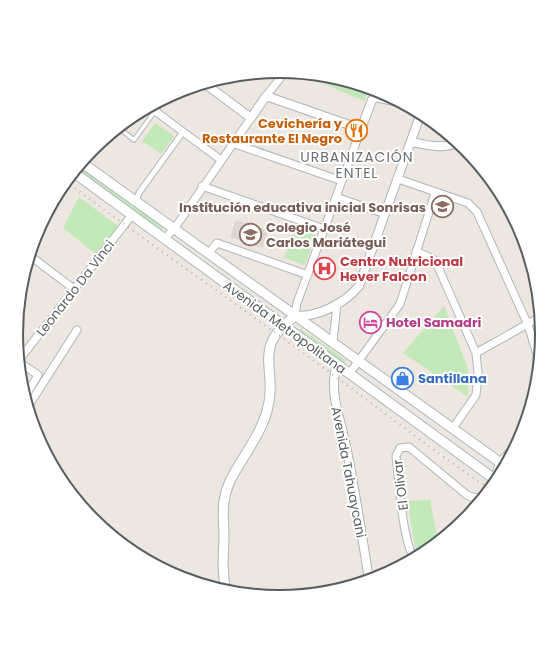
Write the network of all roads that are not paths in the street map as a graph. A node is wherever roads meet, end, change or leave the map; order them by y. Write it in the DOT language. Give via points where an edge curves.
graph roads {
  1 [pos="280,78"];
  2 [pos="209,87"];
  3 [pos="266,96"];
  4 [pos="379,98"];
  5 [pos="155,111"];
  6 [pos="251,118"];
  7 [pos="419,120"];
  8 [pos="361,129"];
  9 [pos="122,131"];
  10 [pos="183,132"];
  11 [pos="411,142"];
  12 [pos="232,143"];
  13 [pos="452,145"];
  14 [pos="221,160"];
  15 [pos="86,166"];
  16 [pos="78,176"];
  17 [pos="398,179"];
  18 [pos="342,181"];
  19 [pos="202,186"];
  20 [pos="435,193"];
  21 [pos="336,197"];
  22 [pos="136,201"];
  23 [pos="385,214"];
  24 [pos="132,215"];
  25 [pos="174,229"];
  26 [pos="324,229"];
  27 [pos="164,238"];
  28 [pos="416,251"];
  29 [pos="208,254"];
  30 [pos="34,259"];
  31 [pos="308,275"];
  32 [pos="74,289"];
  33 [pos="337,304"];
  34 [pos="295,316"];
  35 [pos="534,321"];
  36 [pos="283,325"];
  37 [pos="528,326"];
  38 [pos="77,330"];
  39 [pos="333,342"];
  40 [pos="534,348"];
  41 [pos="476,353"];
  42 [pos="24,354"];
  43 [pos="358,360"];
  44 [pos="25,365"];
  45 [pos="336,365"];
  46 [pos="349,374"];
  47 [pos="30,389"];
  48 [pos="32,400"];
  49 [pos="453,428"];
  50 [pos="501,462"];
  51 [pos="489,479"];
  52 [pos="474,498"];
  53 [pos="412,552"];
  54 [pos="368,573"];
  55 [pos="224,584"];
  1 -- 3 [label="street"];
  2 -- 6 [label="street"];
  3 -- 6 [label="street"];
  3 -- 8 [label="street"];
  4 -- 8 [label="street" via="375,97 372,100"];
  5 -- 9 [label="lane" via="134,140"];
  5 -- 10 [label="street"];
  6 -- 12 [label="street"];
  7 -- 11 [label="street"];
  8 -- 18 [label="street"];
  10 -- 14 [label="street"];
  10 -- 22 [label="street" via="139,193"];
  11 -- 13 [label="street" via="436,146"];
  11 -- 17 [label="street"];
  12 -- 14 [label="street"];
  12 -- 18 [label="street"];
  14 -- 19 [label="street"];
  15 -- 22 [label="main road, Avenida Metropolitana"];
  16 -- 24 [label="main road, Avenida Metropolitana"];
  17 -- 20 [label="street"];
  17 -- 23 [label="street"];
  18 -- 21 [label="street"];
  19 -- 25 [label="street"];
  19 -- 26 [label="street"];
  20 -- 28 [label="street"];
  20 -- 37 [label="street" via="474,207"];
  21 -- 23 [label="street"];
  21 -- 26 [label="street"];
  22 -- 25 [label="main road, Avenida Metropolitana"];
  23 -- 33 [label="street" via="359,286"];
  24 -- 27 [label="main road, Avenida Metropolitana"];
  24 -- 32 [label="street, Leonardo Da Vinci"];
  25 -- 27 [label="street"];
  25 -- 29 [label="main road, Avenida Metropolitana"];
  26 -- 31 [label="street"];
  27 -- 36 [label="main road, Avenida Metropolitana"];
  28 -- 41 [label="street" via="435,260"];
  28 -- 43 [label="street" via="400,304"];
  29 -- 31 [label="street" via="217,244"];
  29 -- 34 [label="main road, Avenida Metropolitana"];
  30 -- 32 [label="street"];
  31 -- 34 [label="street"];
  32 -- 42 [label="street, Leonardo Da Vinci"];
  33 -- 34 [label="street" via="306,316"];
  33 -- 39 [label="street"];
  34 -- 36 [label="main road"];
  34 -- 39 [label="main road, Avenida Metropolitana"];
  35 -- 37 [label="street"];
  36 -- 45 [label="main road, Avenida Metropolitana"];
  36 -- 55 [label="main road" via="270,343 267,356 271,391 267,411 224,496 222,572"];
  37 -- 40 [label="street"];
  37 -- 41 [label="street"];
  38 -- 48 [label="street"];
  39 -- 43 [label="main road, Avenida Metropolitana"];
  41 -- 49 [label="street" via="476,395"];
  43 -- 46 [label="street"];
  43 -- 49 [label="main road, Avenida Metropolitana"];
  44 -- 47 [label="street" via="38,375"];
  45 -- 46 [label="main road, Avenida Metropolitana"];
  45 -- 54 [label="street, Avenida Tahuaycani" via="333,375 336,399"];
  46 -- 51 [label="main road, Avenida Metropolitana"];
  49 -- 50 [label="main road, Avenida Metropolitana"];
  52 -- 53 [label="street, El Olivar" via="409,448 400,448 396,456 406,532"];
}
